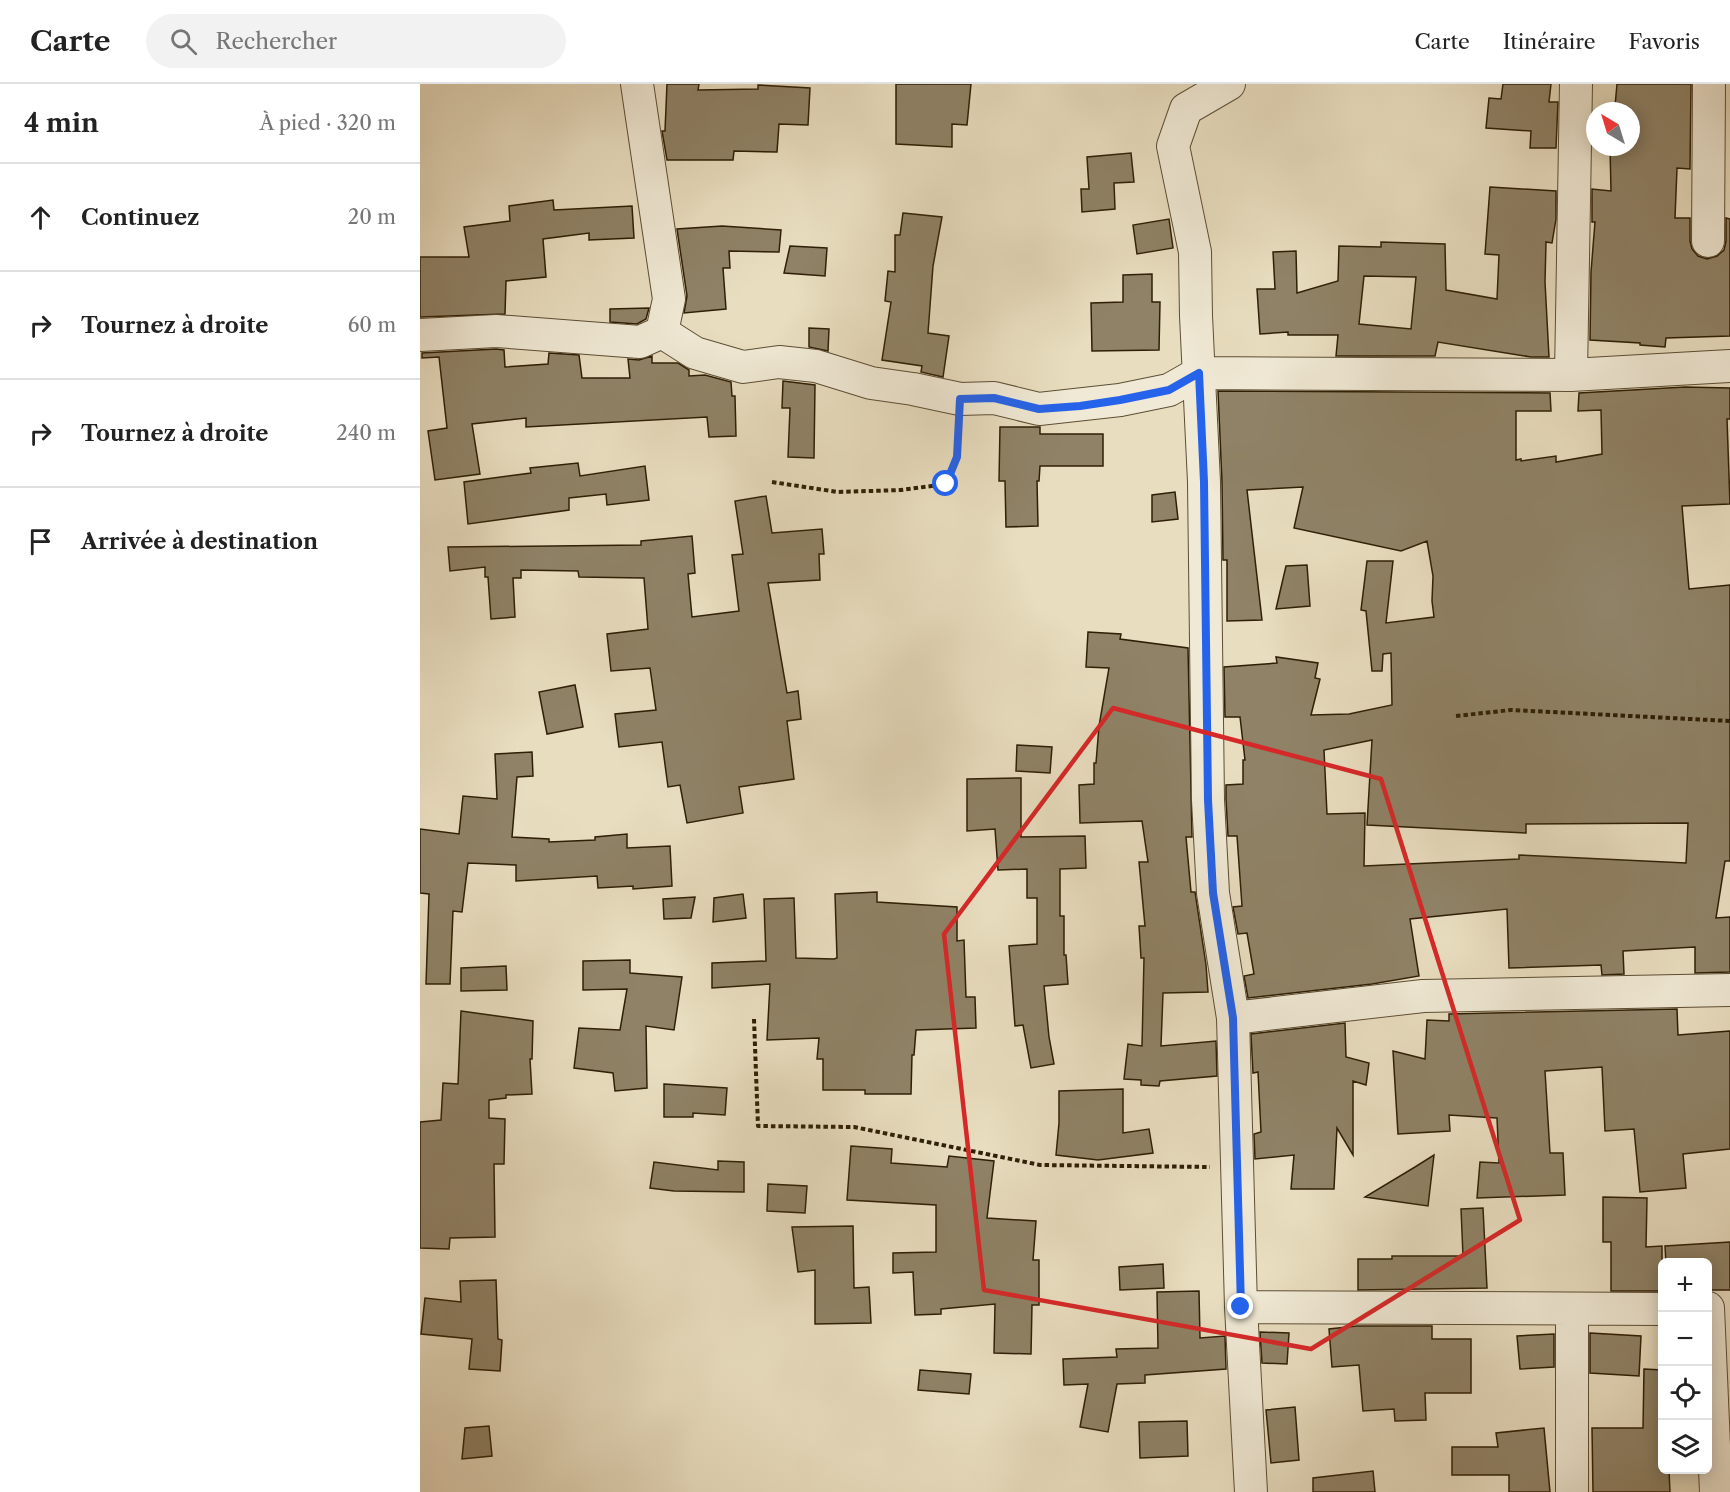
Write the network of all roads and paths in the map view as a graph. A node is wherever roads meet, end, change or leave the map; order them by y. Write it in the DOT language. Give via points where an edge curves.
graph roads {
  1 [pos="637,84"];
  2 [pos="1229,84"];
  3 [pos="1576,84"];
  4 [pos="1709,84"];
  5 [pos="1708,241"];
  6 [pos="662,332"];
  7 [pos="420,335"];
  8 [pos="1730,366"];
  9 [pos="1199,373"];
  10 [pos="1571,375"];
  11 [pos="960,399"];
  12 [pos="772,482"];
  13 [pos="1456,716"];
  14 [pos="1730,721"];
  15 [pos="1730,990"];
  16 [pos="1233,1018"];
  17 [pos="754,1019"];
  18 [pos="1238,1167"];
  19 [pos="1241,1307"];
  20 [pos="1712,1308"];
  21 [pos="1730,1308"];
  22 [pos="1658,1309"];
  23 [pos="1572,1310"];
  24 [pos="1708,1312"];
  25 [pos="1251,1492"];
  26 [pos="1572,1492"];
  27 [pos="1716,1492"];
  1 -- 6 [label="street" via="669,299"];
  2 -- 9 [label="street" via="1186,110 1173,146 1195,252"];
  3 -- 10 [label="street"];
  4 -- 5 [label="street"];
  6 -- 7 [label="street" via="640,342 496,331"];
  6 -- 11 [label="street" via="695,353 743,367 779,362 816,366 871,383"];
  8 -- 10 [label="street"];
  9 -- 10 [label="street"];
  9 -- 11 [label="street" via="1169,390 1080,406 1039,409 994,398"];
  9 -- 16 [label="street" via="1206,750 1213,893"];
  11 -- 12 [label="path" via="957,457 946,484 838,492"];
  13 -- 14 [label="path" via="1511,710"];
  15 -- 16 [label="street" via="1423,996"];
  16 -- 18 [label="street"];
  17 -- 18 [label="path" via="758,1126 854,1127 1040,1165"];
  18 -- 19 [label="street"];
  19 -- 23 [label="street"];
  19 -- 25 [label="street"];
  20 -- 21 [label="street"];
  22 -- 23 [label="street"];
  23 -- 26 [label="street"];
  24 -- 27 [label="street"];
}
